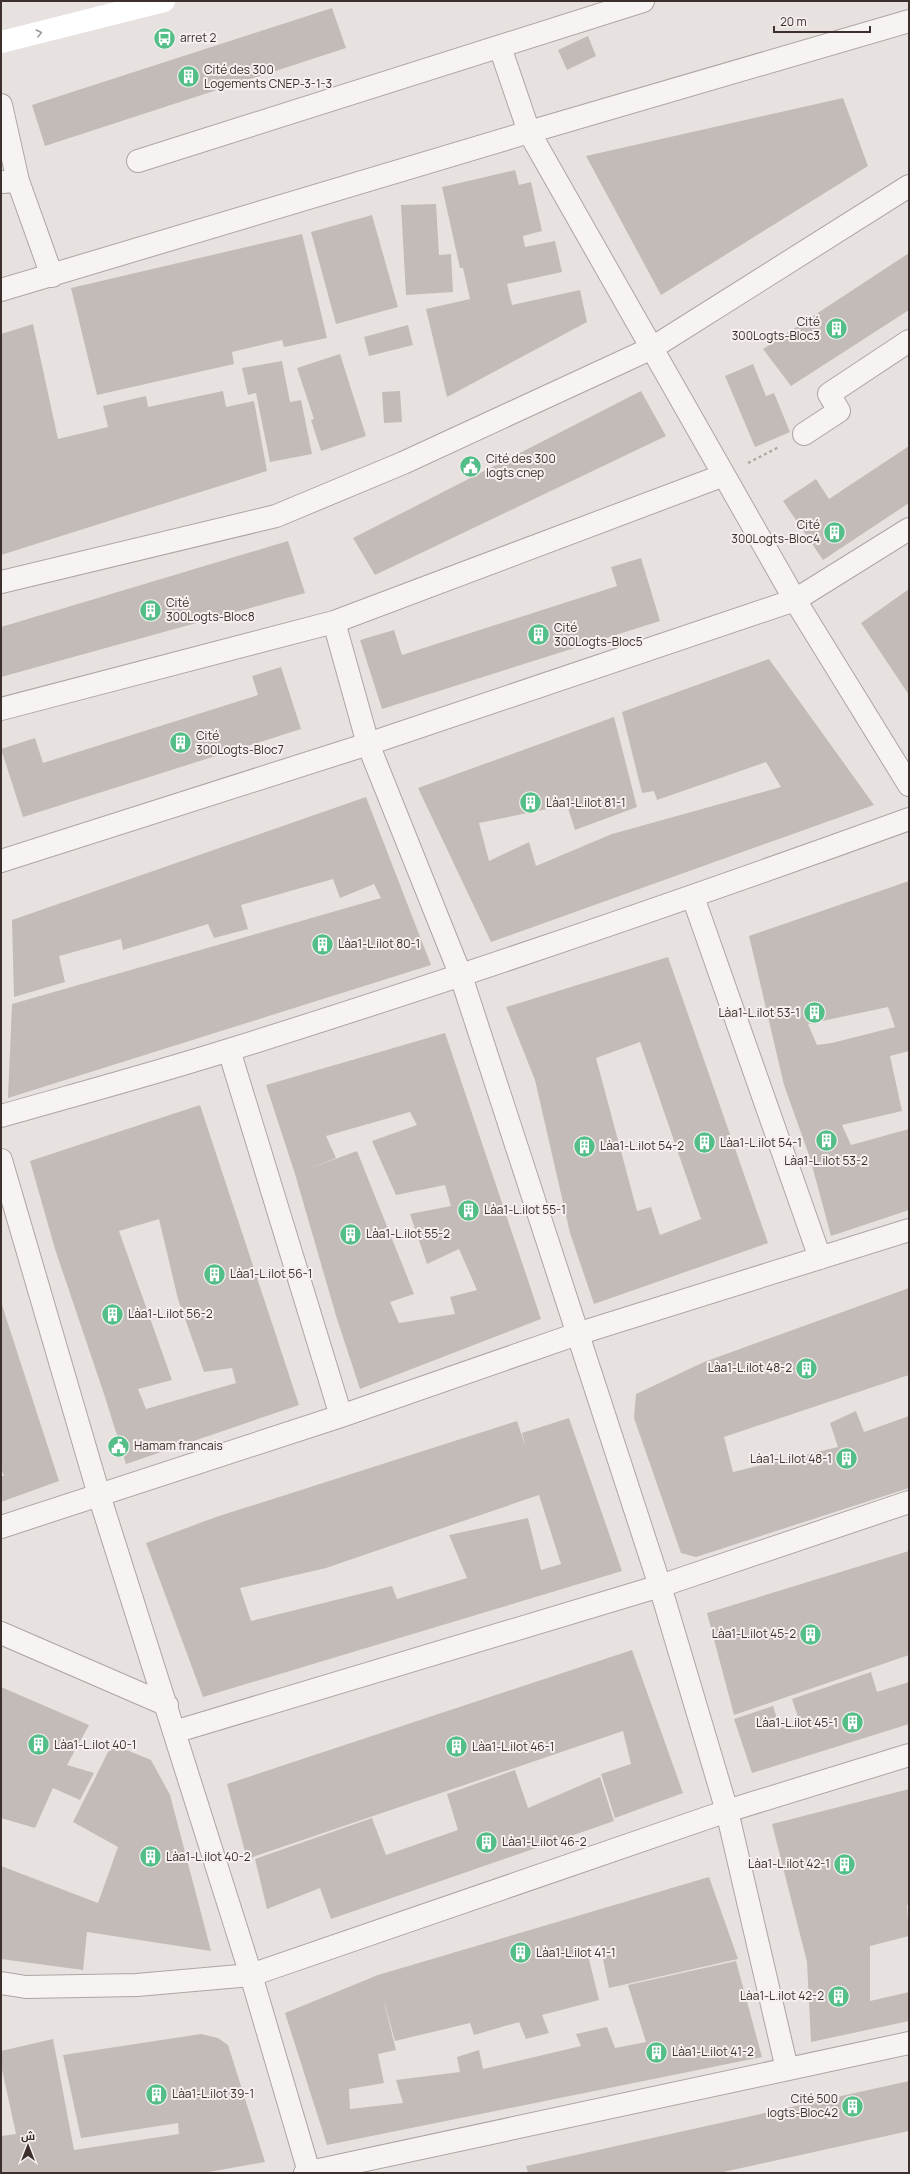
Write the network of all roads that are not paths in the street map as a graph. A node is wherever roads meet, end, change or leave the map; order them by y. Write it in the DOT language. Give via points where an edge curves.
graph roads {
  1 [pos="164,1"];
  2 [pos="643,1"];
  3 [pos="909,21"];
  4 [pos="1,42"];
  5 [pos="500,47"];
  6 [pos="1,105"];
  7 [pos="528,132"];
  8 [pos="138,161"];
  9 [pos="9,181"];
  10 [pos="909,186"];
  11 [pos="52,276"];
  12 [pos="1,290"];
  13 [pos="909,341"];
  14 [pos="652,348"];
  15 [pos="804,434"];
  16 [pos="724,475"];
  17 [pos="909,529"];
  18 [pos="1,582"];
  19 [pos="795,600"];
  20 [pos="334,622"];
  21 [pos="1,709"];
  22 [pos="368,744"];
  23 [pos="909,785"];
  24 [pos="909,819"];
  25 [pos="1,861"];
  26 [pos="693,896"];
  27 [pos="461,976"];
  28 [pos="229,1050"];
  29 [pos="1,1116"];
  30 [pos="1,1160"];
  31 [pos="909,1230"];
  32 [pos="820,1258"];
  33 [pos="577,1334"];
  34 [pos="341,1416"];
  35 [pos="99,1495"];
  36 [pos="909,1502"];
  37 [pos="1,1527"];
  38 [pos="660,1586"];
  39 [pos="1,1632"];
  40 [pos="167,1705"];
  41 [pos="174,1732"];
  42 [pos="909,1754"];
  43 [pos="727,1811"];
  44 [pos="251,1975"];
  45 [pos="1,1983"];
  46 [pos="909,2043"];
  47 [pos="787,2069"];
  48 [pos="307,2173"];
  4 -- 1 [label="main road, one-way"];
  2 -- 5 [label="street"];
  3 -- 7 [label="street"];
  5 -- 7 [label="street"];
  5 -- 8 [label="street"];
  6 -- 9 [label="street"];
  7 -- 11 [label="street"];
  7 -- 14 [label="street"];
  9 -- 11 [label="street"];
  10 -- 14 [label="street"];
  11 -- 12 [label="street"];
  13 -- 15 [label="street" via="829,394 839,411"];
  14 -- 16 [label="street"];
  14 -- 18 [label="street" via="403,463 276,516"];
  16 -- 19 [label="street"];
  16 -- 20 [label="street"];
  17 -- 19 [label="street"];
  19 -- 22 [label="street"];
  19 -- 23 [label="street"];
  20 -- 21 [label="street"];
  20 -- 22 [label="street"];
  22 -- 25 [label="street"];
  22 -- 27 [label="street"];
  24 -- 26 [label="street"];
  26 -- 27 [label="street"];
  26 -- 32 [label="street"];
  27 -- 28 [label="street"];
  27 -- 33 [label="street"];
  28 -- 29 [label="street"];
  28 -- 34 [label="street"];
  30 -- 35 [label="street"];
  31 -- 32 [label="street"];
  32 -- 33 [label="street"];
  33 -- 34 [label="street"];
  33 -- 38 [label="street"];
  34 -- 35 [label="street"];
  35 -- 37 [label="street"];
  35 -- 40 [label="street"];
  36 -- 38 [label="street"];
  38 -- 41 [label="street"];
  38 -- 43 [label="street"];
  39 -- 40 [label="street"];
  40 -- 41 [label="street"];
  41 -- 44 [label="street"];
  42 -- 43 [label="street"];
  43 -- 44 [label="street"];
  43 -- 47 [label="street"];
  44 -- 45 [label="street" via="137,1985 26,1987"];
  44 -- 48 [label="street"];
  46 -- 47 [label="street"];
  47 -- 48 [label="street"];
}
